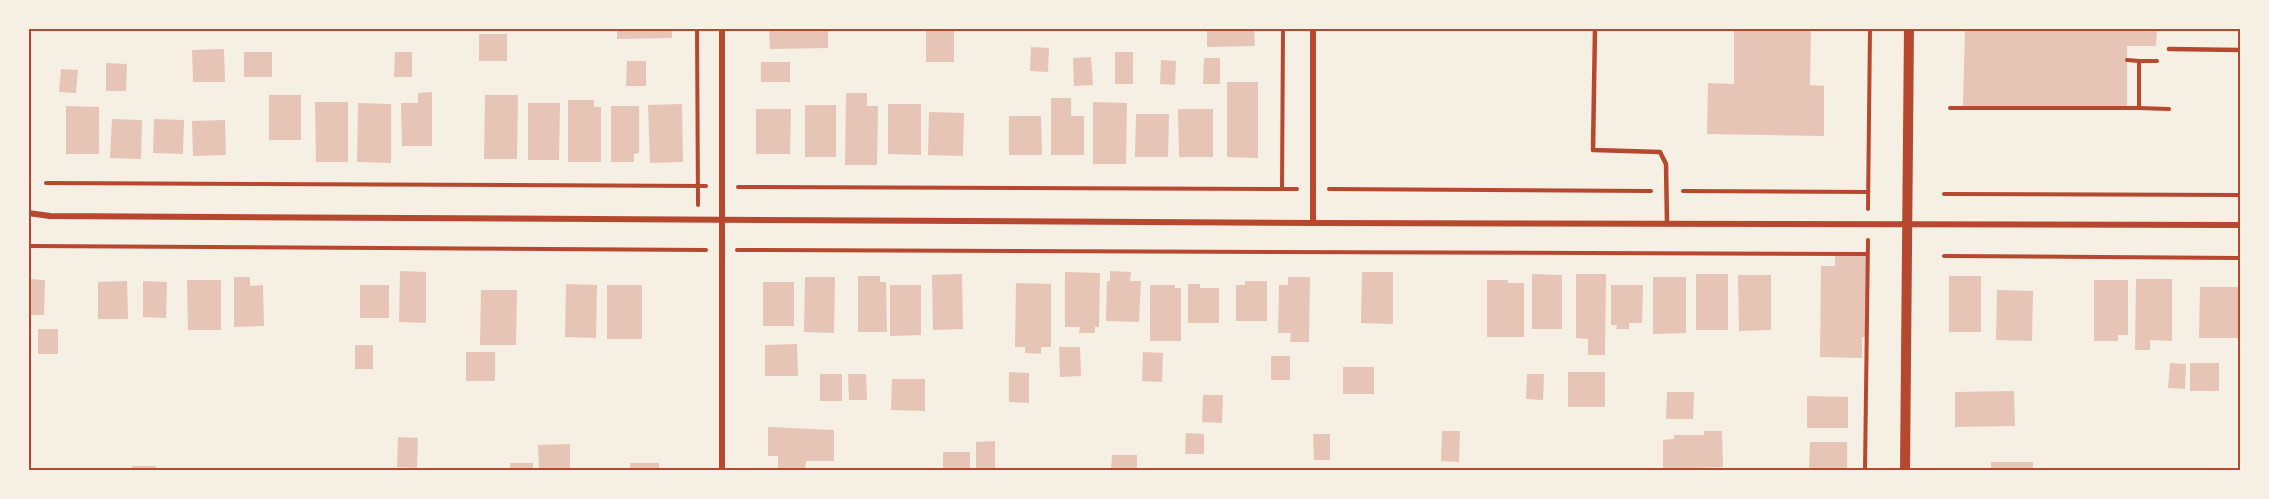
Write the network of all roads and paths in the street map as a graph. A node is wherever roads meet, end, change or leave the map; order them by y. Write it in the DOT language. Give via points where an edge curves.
graph roads {
  1 [pos="697,28"];
  2 [pos="722,28"];
  3 [pos="1283,28"];
  4 [pos="1313,28"];
  5 [pos="1595,28"];
  6 [pos="1870,28"];
  7 [pos="1909,28"];
  8 [pos="2169,49"];
  9 [pos="2241,50"];
  10 [pos="2127,60"];
  11 [pos="1950,108"];
  12 [pos="2139,108"];
  13 [pos="2169,109"];
  14 [pos="46,183"];
  15 [pos="698,186"];
  16 [pos="722,187"];
  17 [pos="1282,189"];
  18 [pos="1313,189"];
  19 [pos="1667,191"];
  20 [pos="1868,192"];
  21 [pos="1944,194"];
  22 [pos="2241,195"];
  23 [pos="28,213"];
  24 [pos="698,218"];
  25 [pos="722,218"];
  26 [pos="1313,223"];
  27 [pos="1667,224"];
  28 [pos="1868,225"];
  29 [pos="1907,225"];
  30 [pos="2241,225"];
  31 [pos="28,246"];
  32 [pos="698,250"];
  33 [pos="722,250"];
  34 [pos="1868,254"];
  35 [pos="1944,256"];
  36 [pos="2241,258"];
  37 [pos="722,471"];
  38 [pos="1865,471"];
  39 [pos="1905,471"];
  1 -- 15 [label="path"];
  2 -- 16 [label="street"];
  3 -- 17 [label="path"];
  4 -- 18 [label="street"];
  5 -- 19 [label="lane" via="1593,150 1660,152 1666,164"];
  6 -- 20 [label="path"];
  7 -- 29 [label="street"];
  8 -- 9 [label="lane"];
  10 -- 12 [label="path" via="2139,61"];
  11 -- 12 [label="path"];
  12 -- 13 [label="path"];
  14 -- 15 [label="path"];
  15 -- 16 [label="path"];
  15 -- 24 [label="path"];
  16 -- 17 [label="path"];
  16 -- 25 [label="street"];
  17 -- 18 [label="path"];
  18 -- 19 [label="path"];
  18 -- 26 [label="street"];
  19 -- 20 [label="path"];
  19 -- 27 [label="lane"];
  20 -- 28 [label="path"];
  21 -- 22 [label="path"];
  23 -- 24 [label="street"];
  24 -- 25 [label="street"];
  24 -- 32 [label="path"];
  25 -- 26 [label="street"];
  25 -- 33 [label="street"];
  26 -- 27 [label="street"];
  27 -- 28 [label="street"];
  28 -- 29 [label="street"];
  28 -- 34 [label="path"];
  29 -- 30 [label="street"];
  29 -- 39 [label="street"];
  31 -- 32 [label="path"];
  32 -- 33 [label="path"];
  33 -- 34 [label="path"];
  33 -- 37 [label="street"];
  34 -- 38 [label="path"];
  35 -- 36 [label="path"];
}
